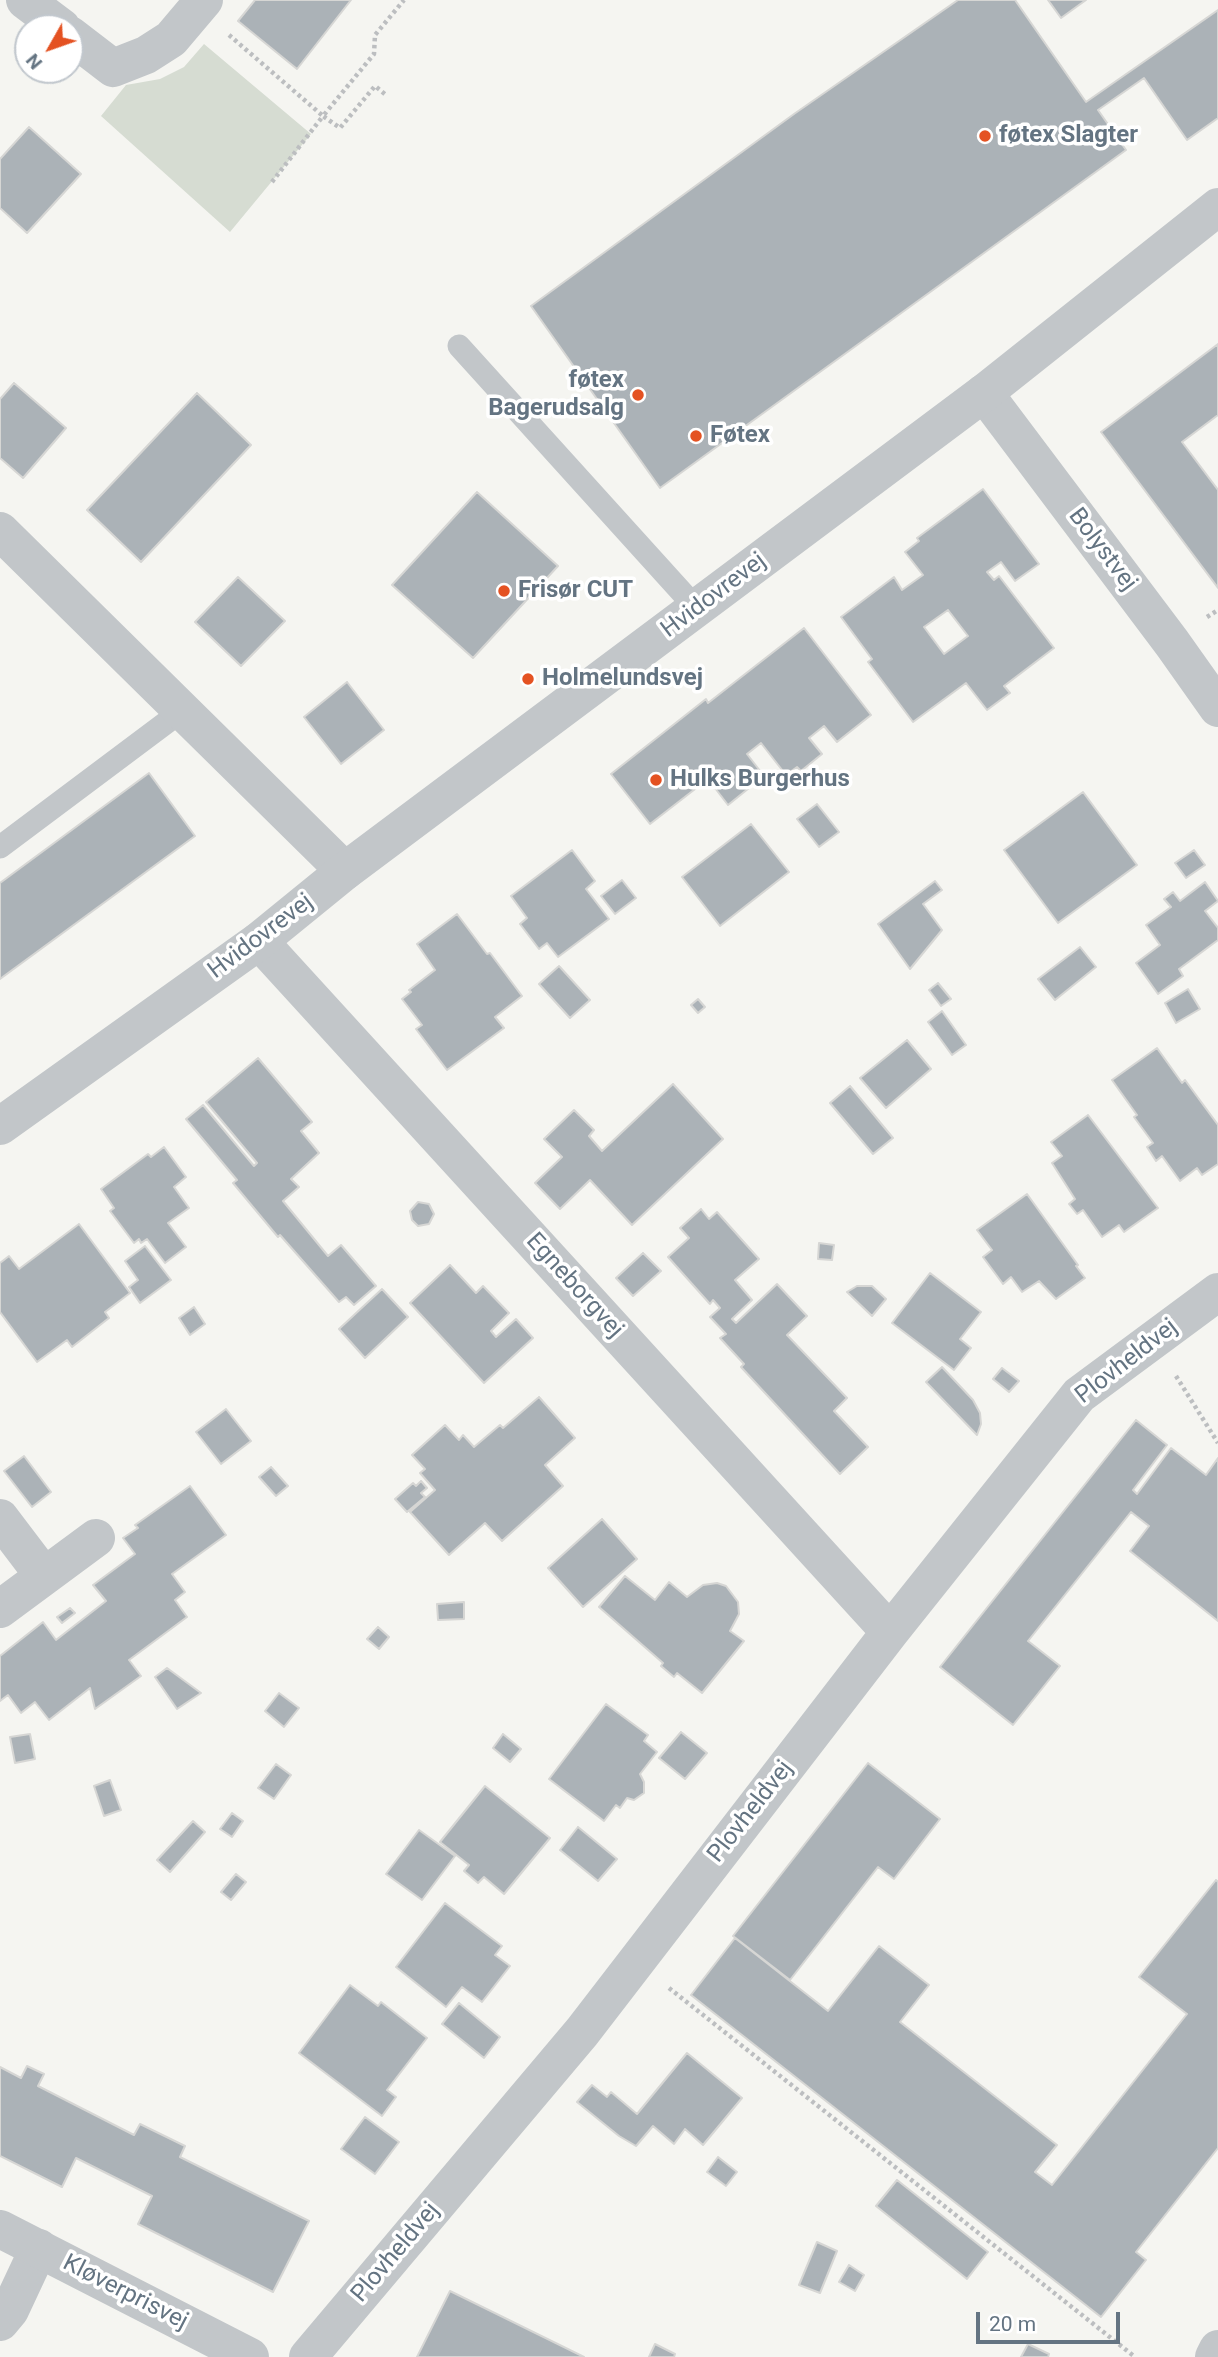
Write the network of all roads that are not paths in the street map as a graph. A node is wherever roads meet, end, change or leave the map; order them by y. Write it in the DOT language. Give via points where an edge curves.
graph roads {
  1 [pos="25,0"];
  2 [pos="201,4"];
  3 [pos="44,14"];
  4 [pos="84,45"];
  5 [pos="1218,207"];
  6 [pos="459,346"];
  7 [pos="984,393"];
  8 [pos="0,531"];
  9 [pos="697,609"];
  10 [pos="1218,707"];
  11 [pos="183,710"];
  12 [pos="0,848"];
  13 [pos="345,871"];
  14 [pos="259,941"];
  15 [pos="0,1126"];
  16 [pos="1218,1292"];
  17 [pos="0,1518"];
  18 [pos="96,1538"];
  19 [pos="44,1577"];
  20 [pos="0,1609"];
  21 [pos="890,1632"];
  22 [pos="0,2229"];
  23 [pos="39,2248"];
  24 [pos="0,2322"];
  25 [pos="1218,2349"];
  26 [pos="250,2357"];
  27 [pos="308,2357"];
  28 [pos="1213,2357"];
  1 -- 3 [label="street"];
  2 -- 4 [label="street" via="171,39 113,68"];
  5 -- 7 [label="street, Hvidovrevej"];
  6 -- 9 [label="lane"];
  7 -- 9 [label="street, Hvidovrevej"];
  7 -- 10 [label="street, Bolystvej"];
  8 -- 11 [label="street"];
  9 -- 13 [label="street, Hvidovrevej"];
  11 -- 12 [label="lane"];
  11 -- 13 [label="street"];
  13 -- 14 [label="street, Hvidovrevej"];
  14 -- 15 [label="street, Hvidovrevej"];
  14 -- 21 [label="street, Egneborgvej"];
  16 -- 21 [label="street, Plovheldvej" via="1079,1395"];
  17 -- 19 [label="street"];
  18 -- 19 [label="street"];
  19 -- 20 [label="street"];
  21 -- 27 [label="street, Plovheldvej" via="582,2032"];
  22 -- 23 [label="street, Kløverprisvej"];
  23 -- 24 [label="street"];
  23 -- 26 [label="street, Kløverprisvej"];
  25 -- 28 [label="street"];
}
